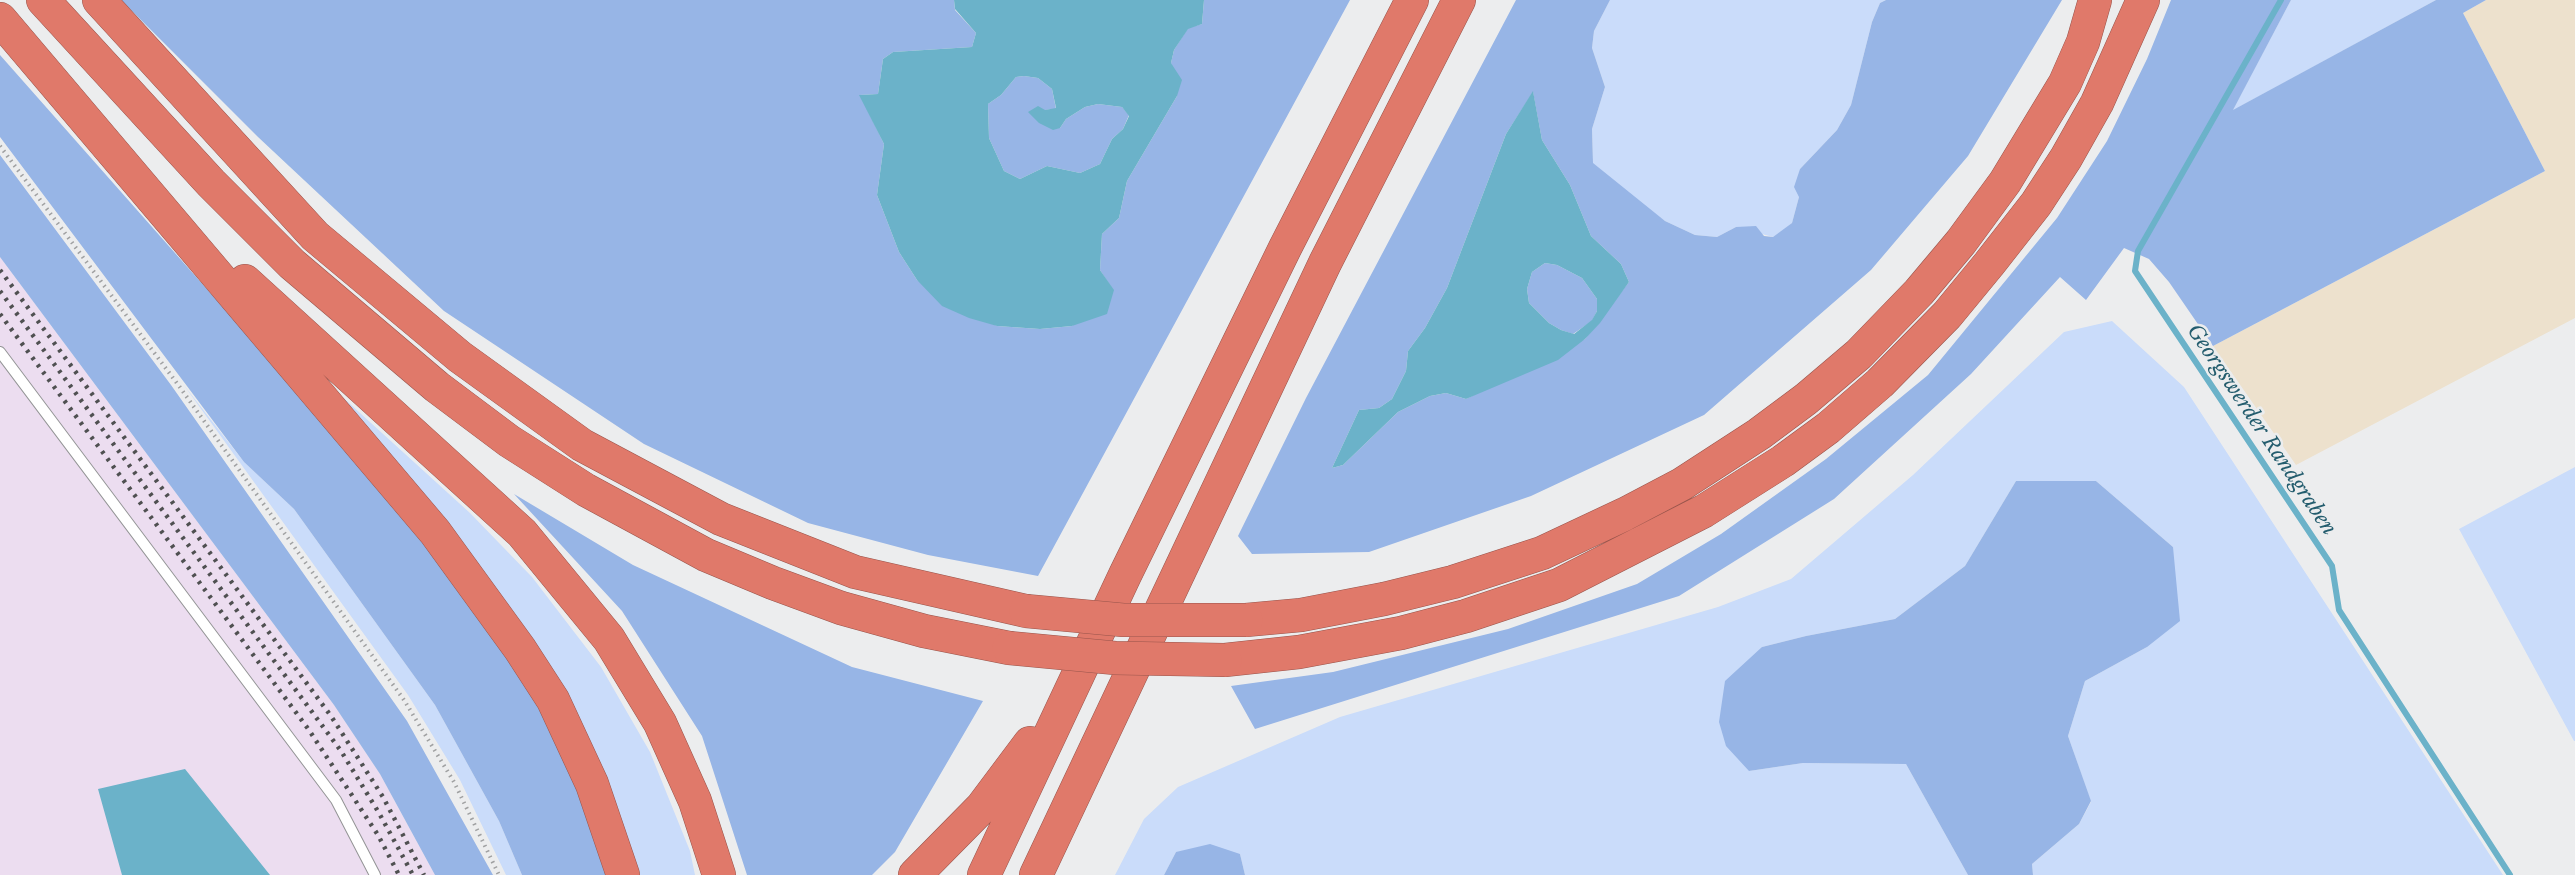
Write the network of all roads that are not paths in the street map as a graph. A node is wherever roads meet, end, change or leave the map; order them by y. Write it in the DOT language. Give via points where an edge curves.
graph roads {
  1 [pos="43,0"];
  2 [pos="99,0"];
  3 [pos="1412,0"];
  4 [pos="1459,0"];
  5 [pos="2095,0"];
  6 [pos="2143,0"];
  7 [pos="0,20"];
  8 [pos="153,197"];
  9 [pos="0,352"];
  10 [pos="1069,692"];
  11 [pos="375,875"];
  12 [pos="623,875"];
  13 [pos="719,875"];
  14 [pos="915,875"];
  15 [pos="984,875"];
  16 [pos="1035,875"];
  1 -- 6 [label="highway, bridge" via="211,183 292,264 437,387 509,441 586,490 706,555 773,583 841,608 924,631 1009,648 1115,658 1225,660 1299,652 1392,635 1466,616 1559,585 1704,511 1783,461 1880,383 1947,315 2036,204 2097,103"];
  2 -- 5 [label="highway, bridge" via="315,236 460,357 582,445 721,519 855,572 1026,611 1123,620 1246,620 1300,615 1384,599 1542,553 1682,484 1759,434 1859,354 1961,242 2005,182 2065,83"];
  3 -- 10 [label="highway" via="1280,258"];
  4 -- 16 [label="highway" via="1319,274"];
  7 -- 8 [label="highway"];
  8 -- 12 [label="highway" via="435,532 520,649 553,700 592,784"];
  8 -- 13 [label="highway" via="522,533 609,639 660,723 695,801"];
  9 -- 11 [label="lane" via="336,800"];
  10 -- 14 [label="highway" via="982,807"];
  10 -- 15 [label="highway"];
}
